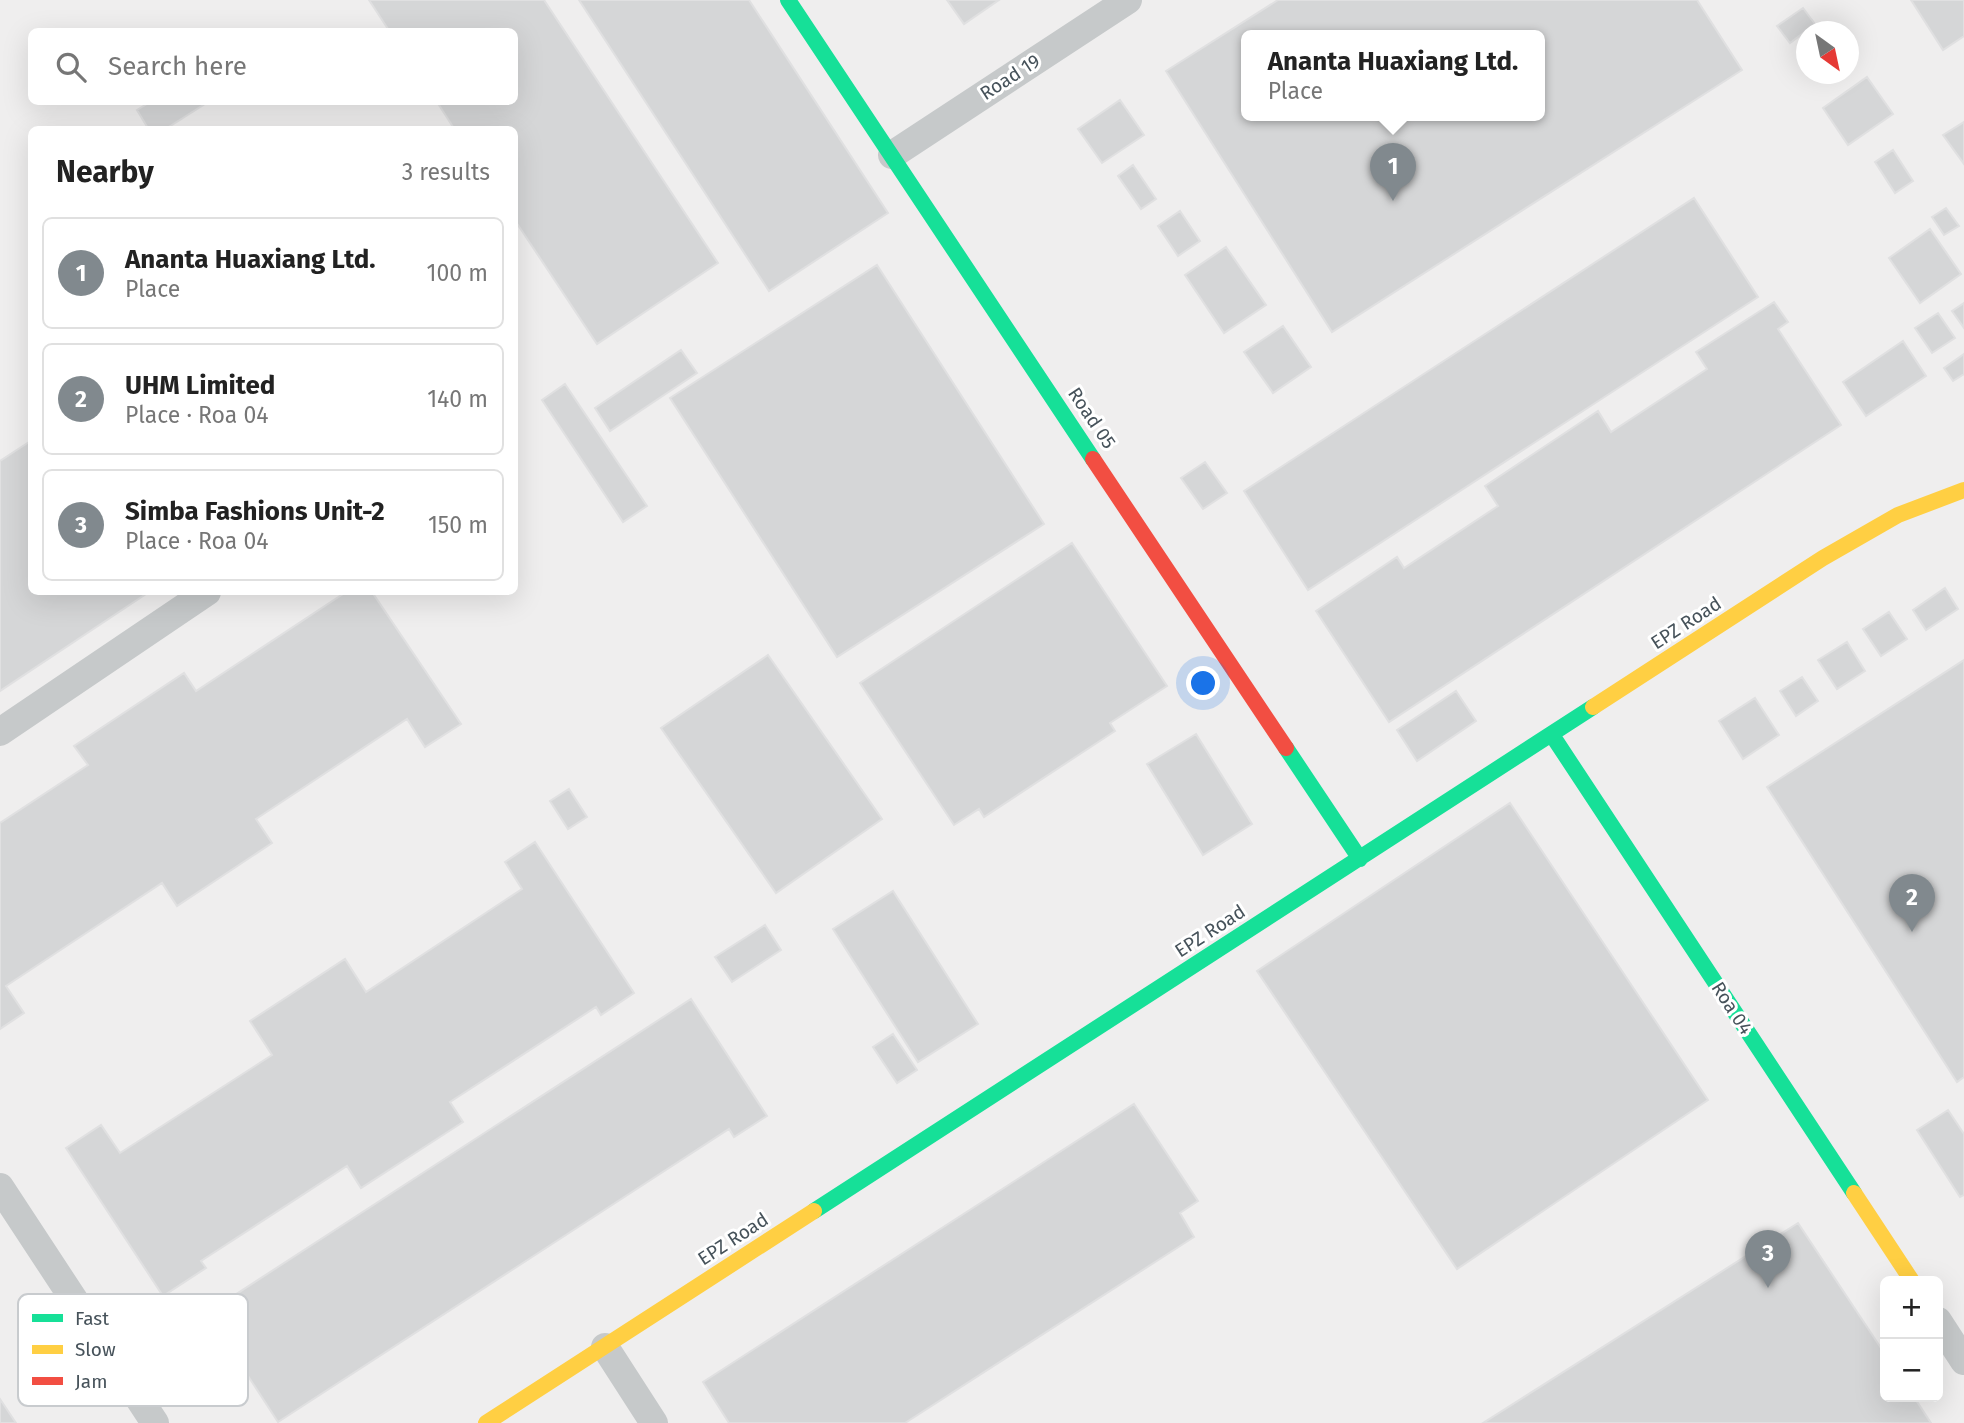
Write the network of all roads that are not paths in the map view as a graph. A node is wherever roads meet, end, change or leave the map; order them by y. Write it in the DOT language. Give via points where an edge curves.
graph roads {
  1 [pos="788,0"];
  2 [pos="1128,0"];
  3 [pos="892,155"];
  4 [pos="1964,490"];
  5 [pos="203,595"];
  6 [pos="0,732"];
  7 [pos="1552,735"];
  8 [pos="1360,859"];
  9 [pos="0,1186"];
  10 [pos="1909,1276"];
  11 [pos="71,1294"];
  12 [pos="1943,1329"];
  13 [pos="604,1347"];
  14 [pos="1964,1361"];
  15 [pos="144,1406"];
  16 [pos="155,1423"];
  17 [pos="486,1423"];
  18 [pos="654,1423"];
  1 -- 3 [label="street, Road 05"];
  2 -- 3 [label="street, Road 19"];
  3 -- 8 [label="street, Road 05"];
  4 -- 7 [label="street, EPZ Road" via="1898,515 1823,558"];
  5 -- 6 [label="street"];
  7 -- 8 [label="street, EPZ Road"];
  7 -- 10 [label="street, Roa 04"];
  8 -- 13 [label="street, EPZ Road"];
  9 -- 11 [label="street"];
  12 -- 14 [label="street"];
  13 -- 17 [label="street, EPZ Road"];
  13 -- 18 [label="street"];
  15 -- 16 [label="street"];
}
